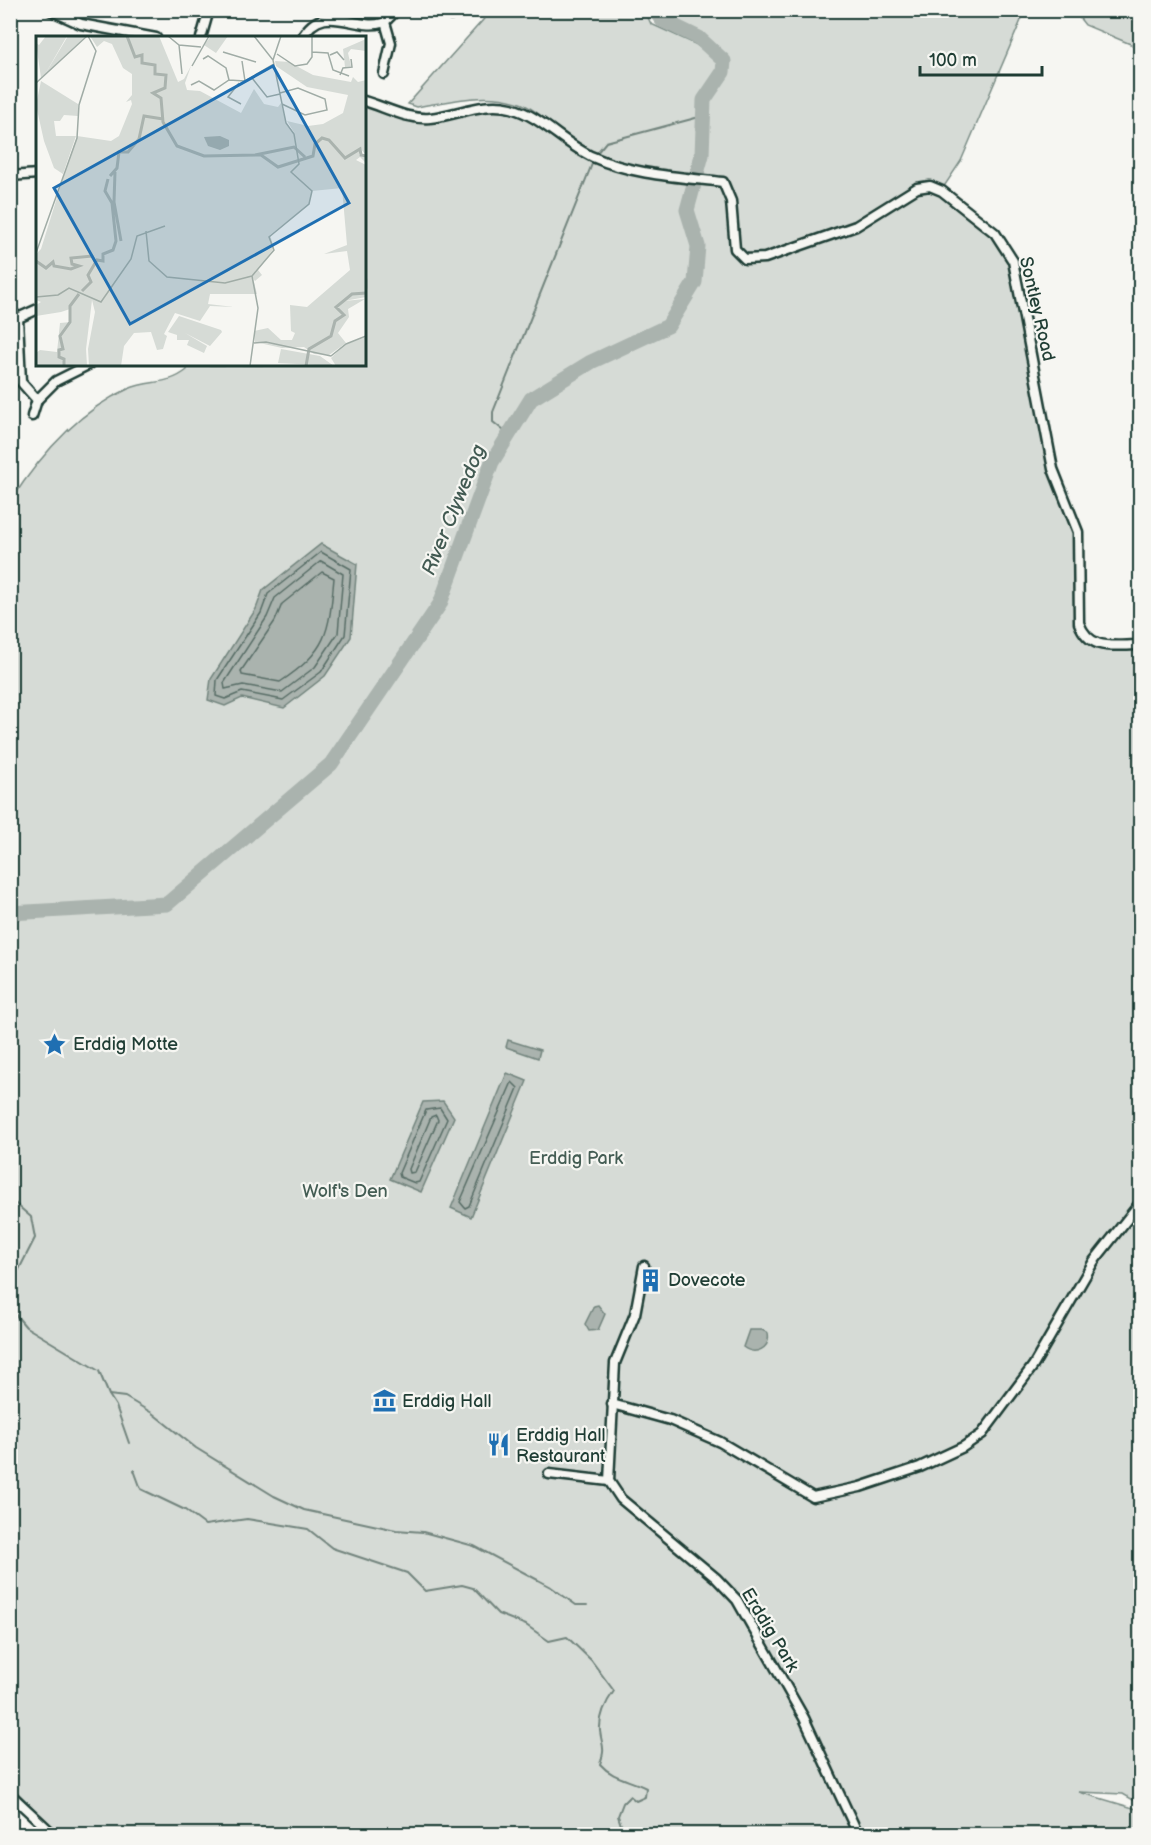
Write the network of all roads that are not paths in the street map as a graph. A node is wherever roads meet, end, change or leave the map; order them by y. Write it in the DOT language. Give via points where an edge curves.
graph roads {
  1 [pos="50,10"];
  2 [pos="209,10"];
  3 [pos="396,10"];
  4 [pos="442,10"];
  5 [pos="452,15"];
  6 [pos="384,22"];
  7 [pos="145,36"];
  8 [pos="202,36"];
  9 [pos="303,36"];
  10 [pos="384,74"];
  11 [pos="366,101"];
  12 [pos="36,174"];
  13 [pos="10,176"];
  14 [pos="10,309"];
  15 [pos="36,310"];
  16 [pos="18,318"];
  17 [pos="86,366"];
  18 [pos="37,400"];
  19 [pos="32,416"];
  20 [pos="1140,645"];
  21 [pos="1140,1203"];
  22 [pos="644,1266"];
  23 [pos="612,1404"];
  24 [pos="549,1474"];
  25 [pos="609,1480"];
  26 [pos="10,1794"];
  27 [pos="53,1834"];
  28 [pos="858,1834"];
  1 -- 7 [label="street" via="81,24"];
  2 -- 8 [label="street"];
  3 -- 6 [label="street"];
  4 -- 5 [label="street"];
  6 -- 9 [label="street" via="371,25 341,15 319,19"];
  6 -- 10 [label="street" via="391,43"];
  11 -- 20 [label="street, Sontley Road" via="415,117 431,118 482,106 512,108 596,158 642,172 723,182 731,201 735,249 745,259 765,258 856,226 917,188 930,186 942,191 995,233 1013,261 1053,469 1078,532 1079,623 1084,636 1097,645"];
  12 -- 13 [label="street"];
  14 -- 16 [label="street"];
  15 -- 16 [label="street"];
  16 -- 18 [label="street" via="21,382"];
  17 -- 18 [label="street" via="56,381"];
  18 -- 19 [label="street"];
  21 -- 23 [label="street" via="1094,1261 1033,1366 982,1434 920,1467 860,1487 813,1497 720,1442 670,1420"];
  22 -- 23 [label="street" via="635,1314 615,1363"];
  23 -- 25 [label="street"];
  24 -- 25 [label="street"];
  25 -- 28 [label="street, Erddig Park" via="621,1499 737,1600 804,1718"];
  26 -- 27 [label="street"];
}
